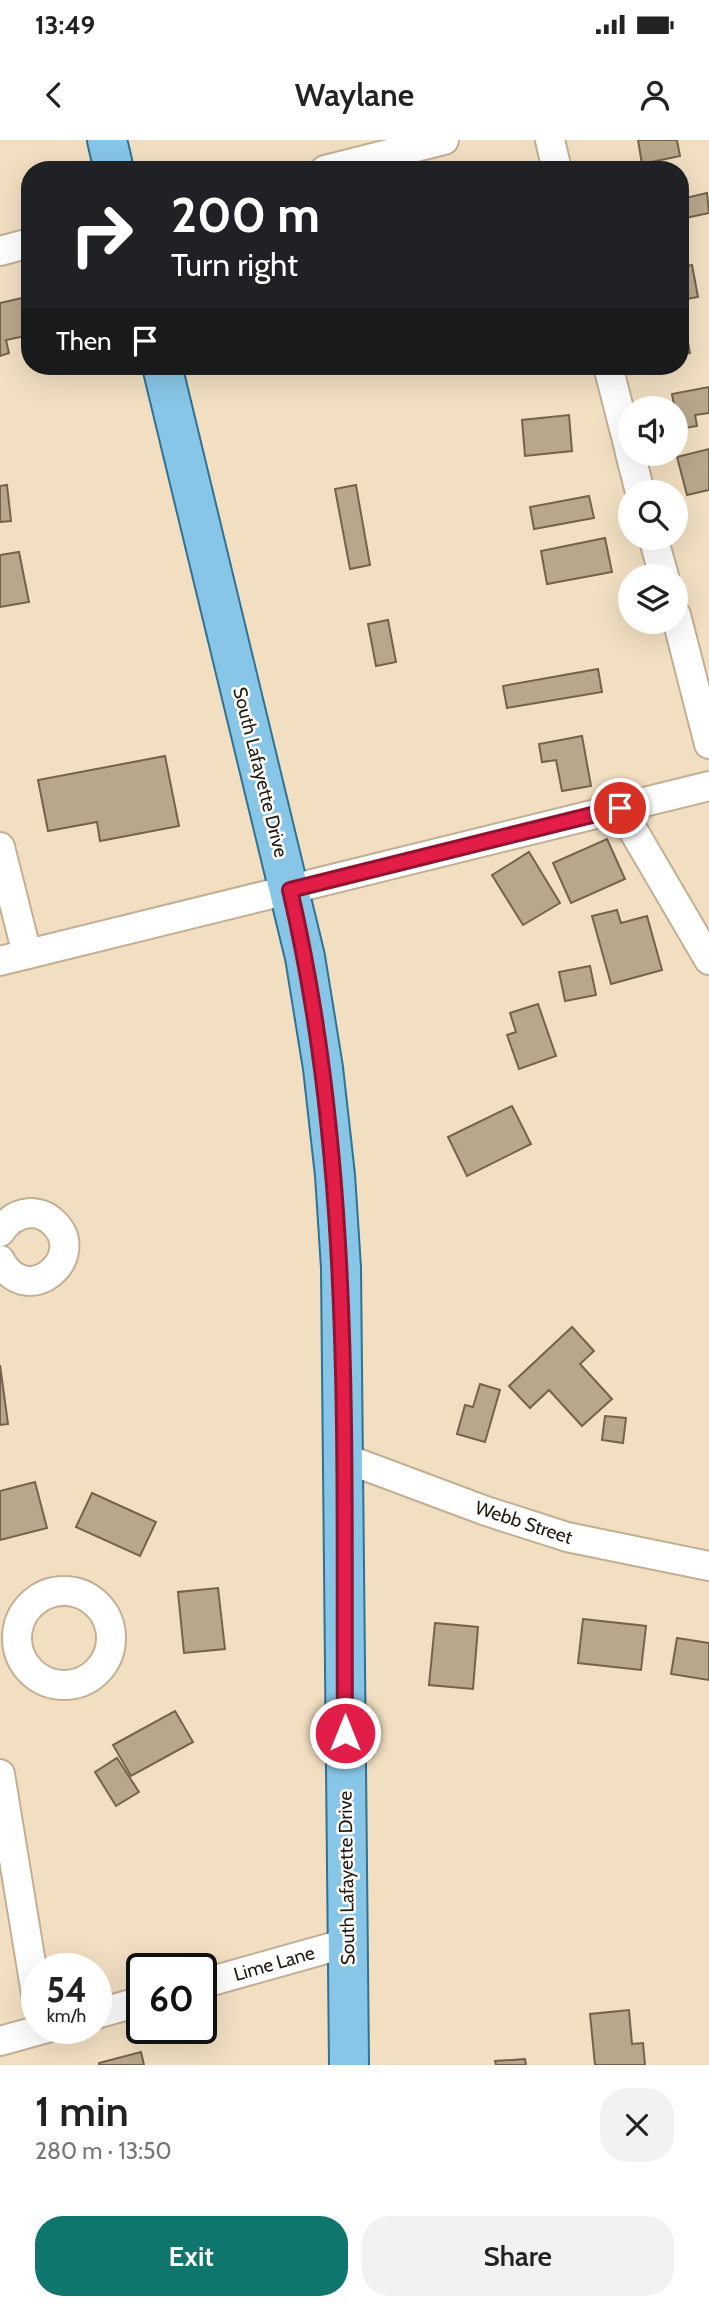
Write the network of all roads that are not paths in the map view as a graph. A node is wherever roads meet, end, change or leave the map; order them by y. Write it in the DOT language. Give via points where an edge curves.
graph roads {
  1 [pos="107,140"];
  2 [pos="444,140"];
  3 [pos="550,140"];
  4 [pos="112,161"];
  5 [pos="361,161"];
  6 [pos="556,161"];
  7 [pos="21,245"];
  8 [pos="0,251"];
  9 [pos="164,375"];
  10 [pos="610,375"];
  11 [pos="618,406"];
  12 [pos="681,634"];
  13 [pos="709,744"];
  14 [pos="709,786"];
  15 [pos="620,808"];
  16 [pos="0,847"];
  17 [pos="290,890"];
  18 [pos="27,954"];
  19 [pos="709,960"];
  20 [pos="0,961"];
  21 [pos="0,1232"];
  22 [pos="2,1270"];
  23 [pos="344,1458"];
  24 [pos="709,1566"];
  25 [pos="0,1774"];
  26 [pos="347,1942"];
  27 [pos="29,1953"];
  28 [pos="217,1979"];
  29 [pos="21,2036"];
  30 [pos="0,2042"];
  31 [pos="349,2065"];
  1 -- 4 [label="main road"];
  2 -- 5 [label="street"];
  3 -- 6 [label="street"];
  7 -- 8 [label="street"];
  9 -- 17 [label="main road, South Lafayette Drive"];
  10 -- 11 [label="street"];
  12 -- 13 [label="street"];
  14 -- 15 [label="street"];
  15 -- 17 [label="street"];
  15 -- 19 [label="street"];
  16 -- 18 [label="street"];
  17 -- 18 [label="street"];
  17 -- 23 [label="main road, South Lafayette Drive" via="317,1031 335,1175"];
  18 -- 20 [label="street"];
  21 -- 22 [label="street" via="10,1219 34,1213 57,1226 64,1250 61,1263 41,1279 28,1281"];
  23 -- 24 [label="street, Webb Street" via="555,1534"];
  23 -- 26 [label="main road, South Lafayette Drive"];
  25 -- 27 [label="street"];
  26 -- 28 [label="street, Lime Lane"];
  26 -- 31 [label="main road, South Lafayette Drive"];
  29 -- 30 [label="street"];
}
